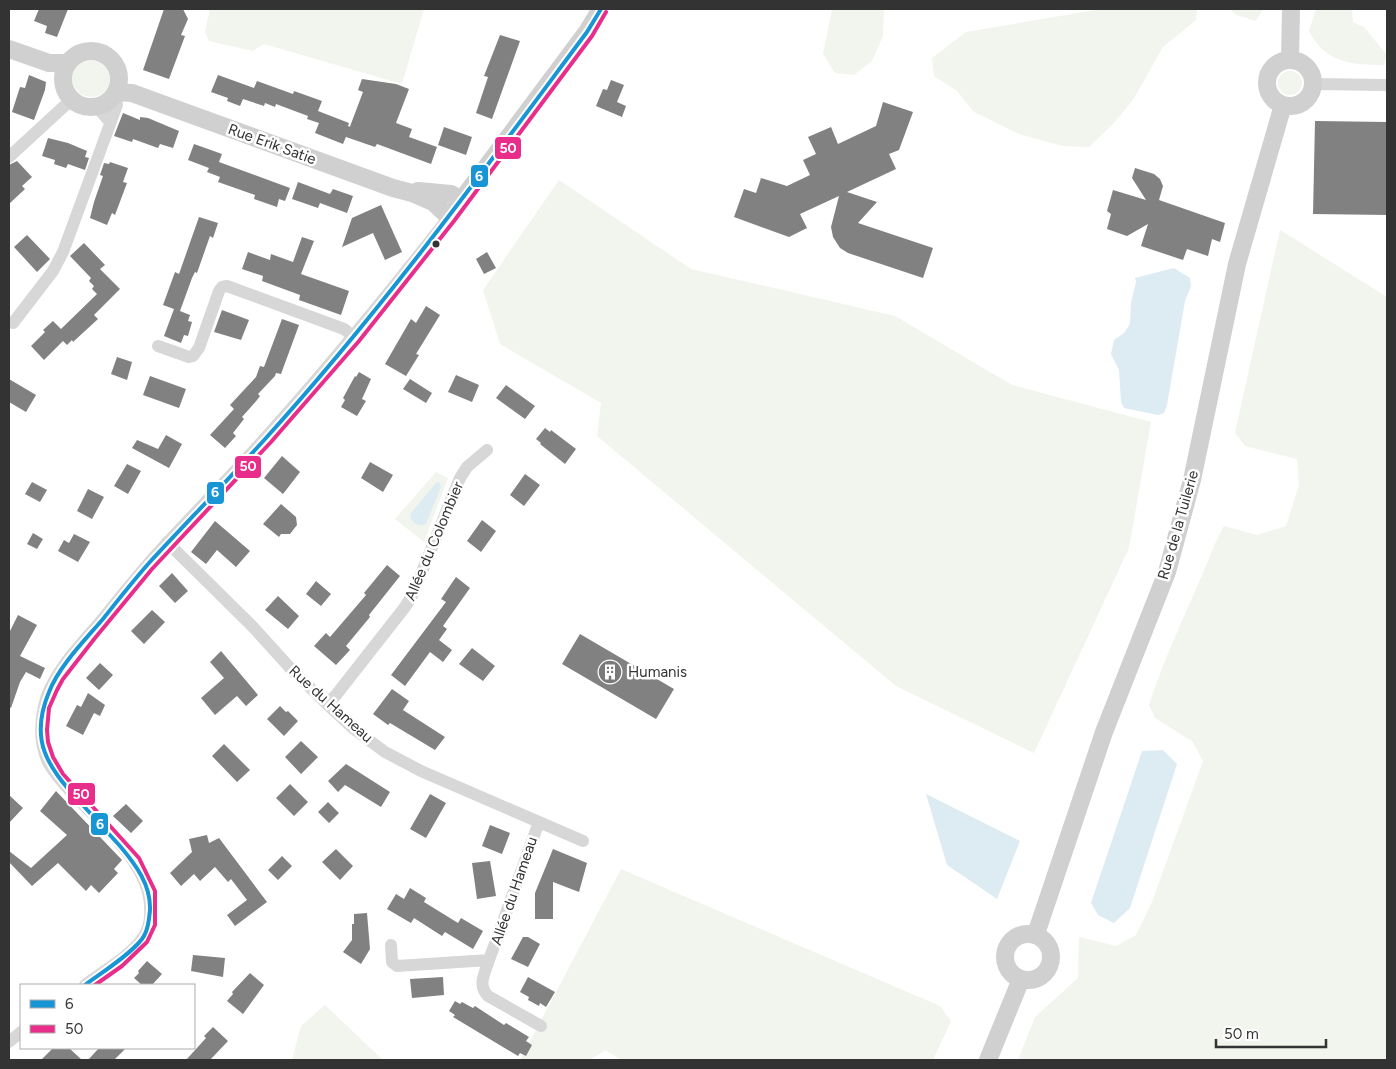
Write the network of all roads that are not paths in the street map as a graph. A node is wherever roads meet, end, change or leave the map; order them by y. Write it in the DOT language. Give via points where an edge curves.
graph roads {
  1 [pos="601,9"];
  2 [pos="1291,9"];
  3 [pos="9,48"];
  4 [pos="1290,59"];
  5 [pos="66,69"];
  6 [pos="1313,84"];
  7 [pos="1387,85"];
  8 [pos="120,90"];
  9 [pos="72,99"];
  10 [pos="1283,104"];
  11 [pos="96,106"];
  12 [pos="110,122"];
  13 [pos="9,158"];
  14 [pos="412,193"];
  15 [pos="461,200"];
  16 [pos="449,217"];
  17 [pos="13,323"];
  18 [pos="354,337"];
  19 [pos="158,346"];
  20 [pos="487,450"];
  21 [pos="168,542"];
  22 [pos="327,704"];
  23 [pos="539,822"];
  24 [pos="583,841"];
  25 [pos="1036,934"];
  26 [pos="390,945"];
  27 [pos="489,960"];
  28 [pos="1021,979"];
  29 [pos="86,984"];
  30 [pos="541,1026"];
  31 [pos="20,1033"];
  32 [pos="9,1042"];
  33 [pos="988,1060"];
  1 -- 15 [label="street"];
  2 -- 4 [label="street"];
  3 -- 5 [label="street"];
  4 -- 6 [label="street" via="1304,64"];
  4 -- 10 [label="street" via="1277,63 1268,73 1267,86 1272,98"];
  5 -- 8 [label="street" via="80,52 97,51 112,60 118,70"];
  5 -- 9 [label="street" via="65,88"];
  6 -- 7 [label="street"];
  6 -- 10 [label="street" via="1303,102"];
  8 -- 11 [label="street" via="110,100"];
  8 -- 12 [label="street"];
  8 -- 14 [label="street, Rue Erik Satie"];
  9 -- 11 [label="street" via="87,107"];
  9 -- 13 [label="street"];
  10 -- 25 [label="street, Rue de la Tuilerie" via="1237,264 1192,480 1167,572 1104,732"];
  11 -- 12 [label="street"];
  12 -- 17 [label="street" via="63,252 53,271"];
  14 -- 15 [label="street, Rue Erik Satie" via="419,190 451,194"];
  14 -- 16 [label="street, Rue Erik Satie" via="433,202"];
  15 -- 16 [label="street"];
  16 -- 18 [label="street"];
  18 -- 19 [label="street" via="344,329 227,286 219,290 199,348 193,356"];
  18 -- 21 [label="street" via="266,438"];
  20 -- 22 [label="street, Allée du Colombier" via="467,467 460,478 405,608"];
  21 -- 22 [label="street, Rue du Hameau"];
  21 -- 29 [label="street" via="58,674 43,707 42,743 50,765 134,862 149,892 149,924 142,939"];
  22 -- 23 [label="street, Rue du Hameau" via="354,729 400,761"];
  23 -- 24 [label="street, Rue du Hameau"];
  23 -- 27 [label="street, Allée du Hameau"];
  25 -- 28 [label="street" via="1048,943 1052,957 1050,964 1042,976"];
  25 -- 28 [label="street" via="1016,936 1007,946 1004,959 1010,972"];
  26 -- 27 [label="street, Allée du Hameau" via="392,962 397,966"];
  27 -- 30 [label="street, Allée du Hameau" via="481,984 483,991"];
  28 -- 33 [label="street"];
  31 -- 32 [label="street"];
}
